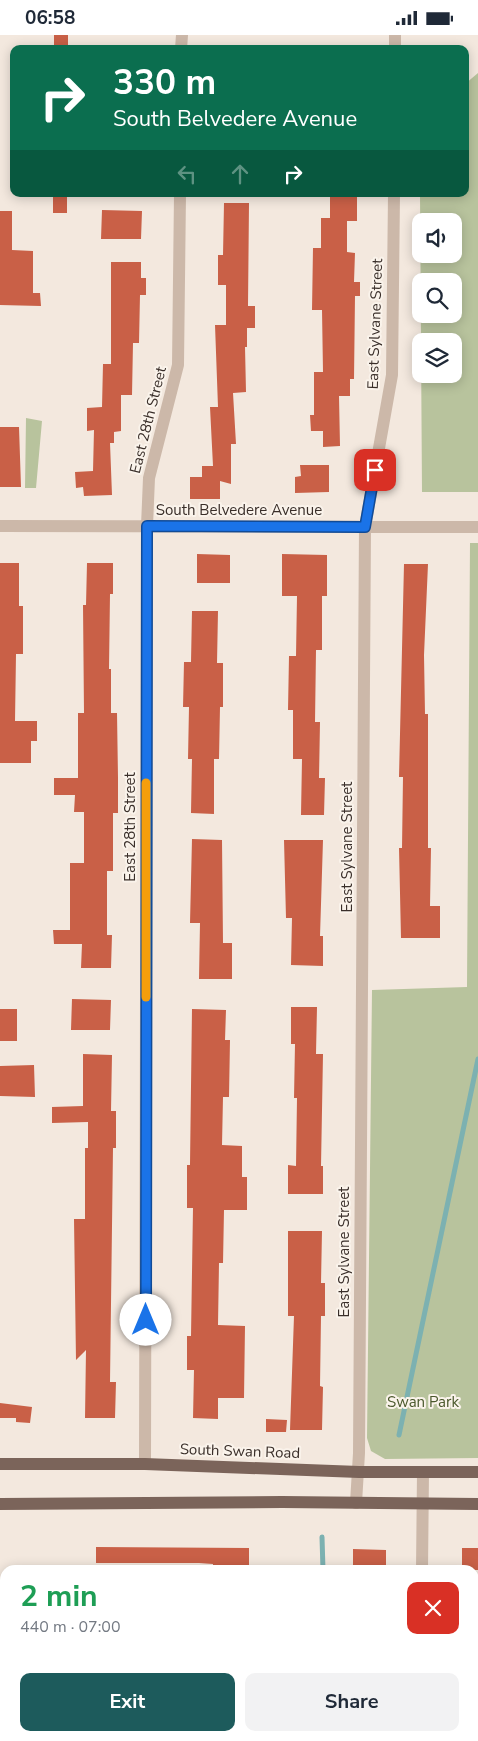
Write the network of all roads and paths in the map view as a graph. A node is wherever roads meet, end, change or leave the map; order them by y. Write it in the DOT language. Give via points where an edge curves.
graph roads {
  1 [pos="180,197"];
  2 [pos="394,197"];
  3 [pos="0,526"];
  4 [pos="147,526"];
  5 [pos="365,527"];
  6 [pos="478,527"];
  7 [pos="0,1464"];
  8 [pos="145,1464"];
  9 [pos="359,1472"];
  10 [pos="423,1472"];
  11 [pos="478,1472"];
  12 [pos="356,1503"];
  13 [pos="0,1504"];
  14 [pos="478,1504"];
  15 [pos="422,1505"];
  16 [pos="422,1565"];
  1 -- 4 [label="street, East 28th Street" via="178,365 149,478"];
  2 -- 5 [label="street, East Sylvane Street" via="392,375"];
  3 -- 4 [label="street, South Belvedere Avenue"];
  4 -- 5 [label="street, South Belvedere Avenue"];
  4 -- 8 [label="street, East 28th Street"];
  5 -- 6 [label="street, South Belvedere Avenue"];
  5 -- 9 [label="street, East Sylvane Street"];
  7 -- 8 [label="main road, South Swan Road"];
  8 -- 9 [label="main road, South Swan Road"];
  9 -- 10 [label="main road, South Swan Road"];
  9 -- 12 [label="street, East Sylvane Street"];
  10 -- 11 [label="main road, South Swan Road"];
  10 -- 15 [label="street"];
  12 -- 13 [label="main road"];
  12 -- 15 [label="main road"];
  14 -- 15 [label="main road"];
  15 -- 16 [label="street"];
}
